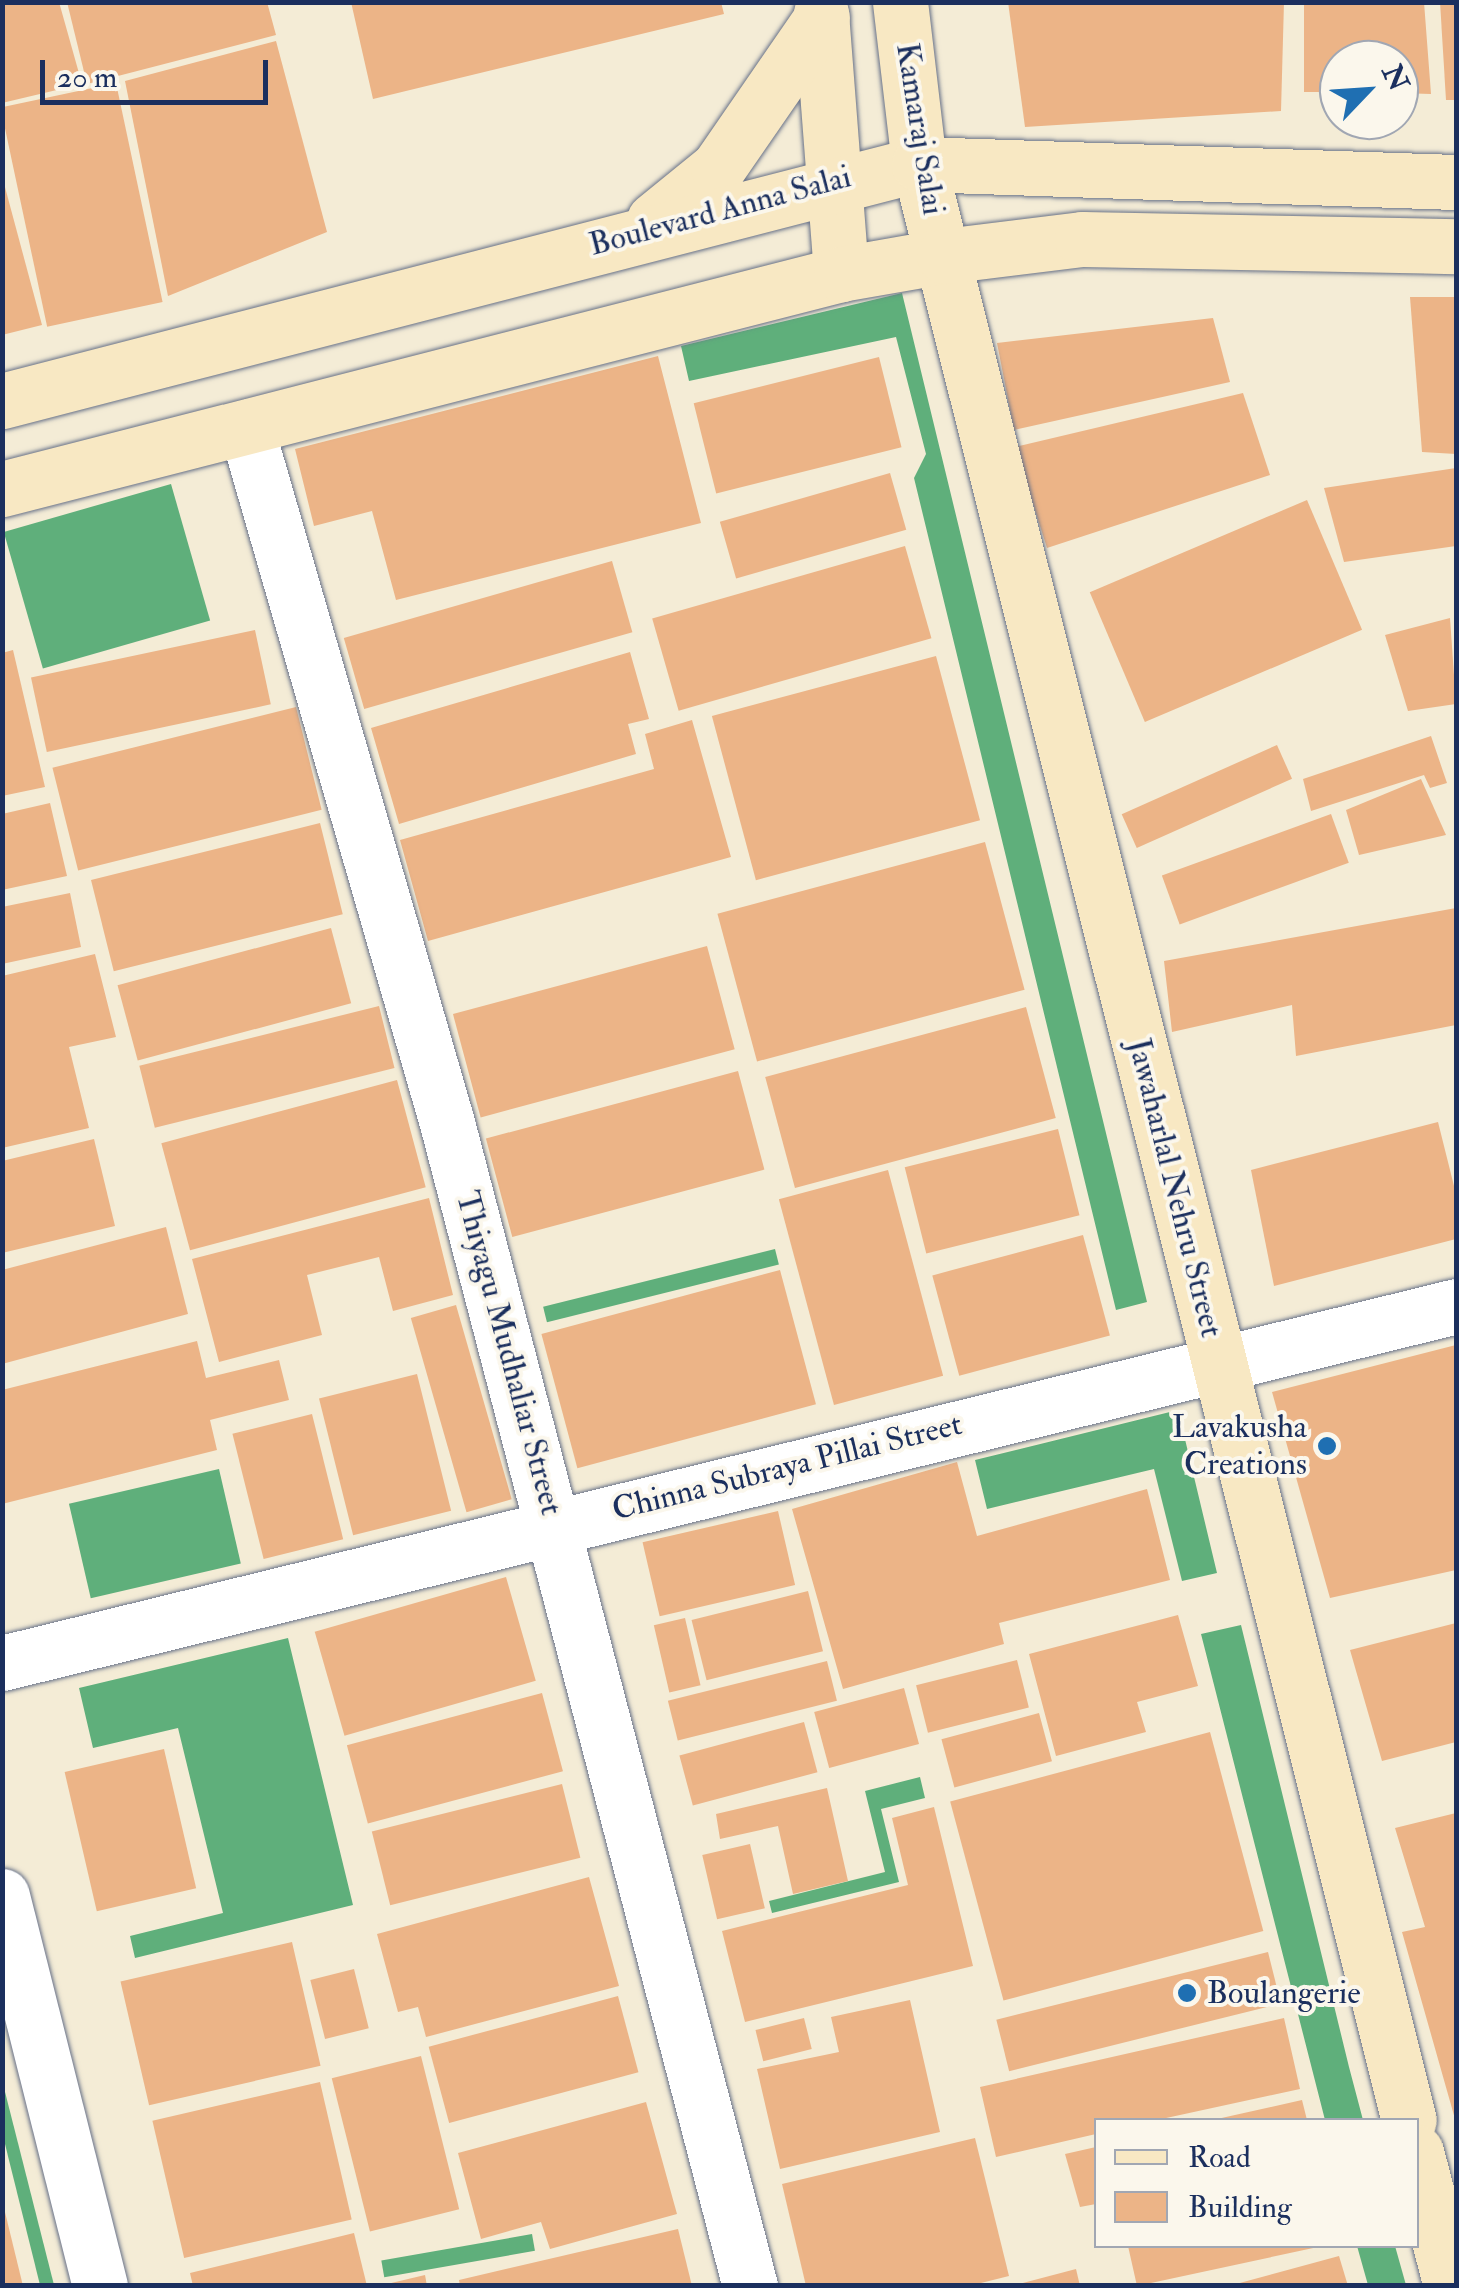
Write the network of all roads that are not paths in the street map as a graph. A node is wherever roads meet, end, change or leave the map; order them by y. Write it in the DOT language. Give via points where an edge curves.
graph roads {
  1 [pos="900,2"];
  2 [pos="820,10"];
  3 [pos="919,164"];
  4 [pos="834,179"];
  5 [pos="1456,182"];
  6 [pos="640,232"];
  7 [pos="1456,246"];
  8 [pos="944,256"];
  9 [pos="840,274"];
  10 [pos="2,400"];
  11 [pos="246,427"];
  12 [pos="2,490"];
  13 [pos="1456,1306"];
  14 [pos="1218,1358"];
  15 [pos="554,1524"];
  16 [pos="2,1662"];
  17 [pos="2,1896"];
  18 [pos="1408,2118"];
  19 [pos="1419,2163"];
  20 [pos="100,2286"];
  21 [pos="750,2286"];
  22 [pos="1451,2286"];
  1 -- 3 [label="main road, Kamaraj Salai"];
  2 -- 4 [label="main road"];
  2 -- 6 [label="main road" via="718,168"];
  3 -- 4 [label="main road, Boulevard Anna Salai"];
  3 -- 5 [label="main road, Boulevard Anna Salai"];
  3 -- 8 [label="main road, Kamaraj Salai"];
  4 -- 6 [label="main road, Boulevard Anna Salai"];
  4 -- 9 [label="main road"];
  6 -- 10 [label="main road, Boulevard Anna Salai"];
  7 -- 8 [label="main road" via="1082,239"];
  8 -- 9 [label="main road"];
  8 -- 14 [label="main road, Jawaharlal Nehru Street"];
  9 -- 11 [label="main road"];
  11 -- 12 [label="main road"];
  11 -- 15 [label="street, Thiyagu Mudhaliar Street"];
  13 -- 14 [label="street, Chinna Subraya Pillai Street"];
  14 -- 15 [label="street, Chinna Subraya Pillai Street"];
  14 -- 18 [label="main road, Jawaharlal Nehru Street"];
  15 -- 16 [label="street, Chinna Subraya Pillai Street"];
  15 -- 21 [label="street, Thiyagu Mudhaliar Street"];
  17 -- 20 [label="street"];
  19 -- 22 [label="main road"];
}
